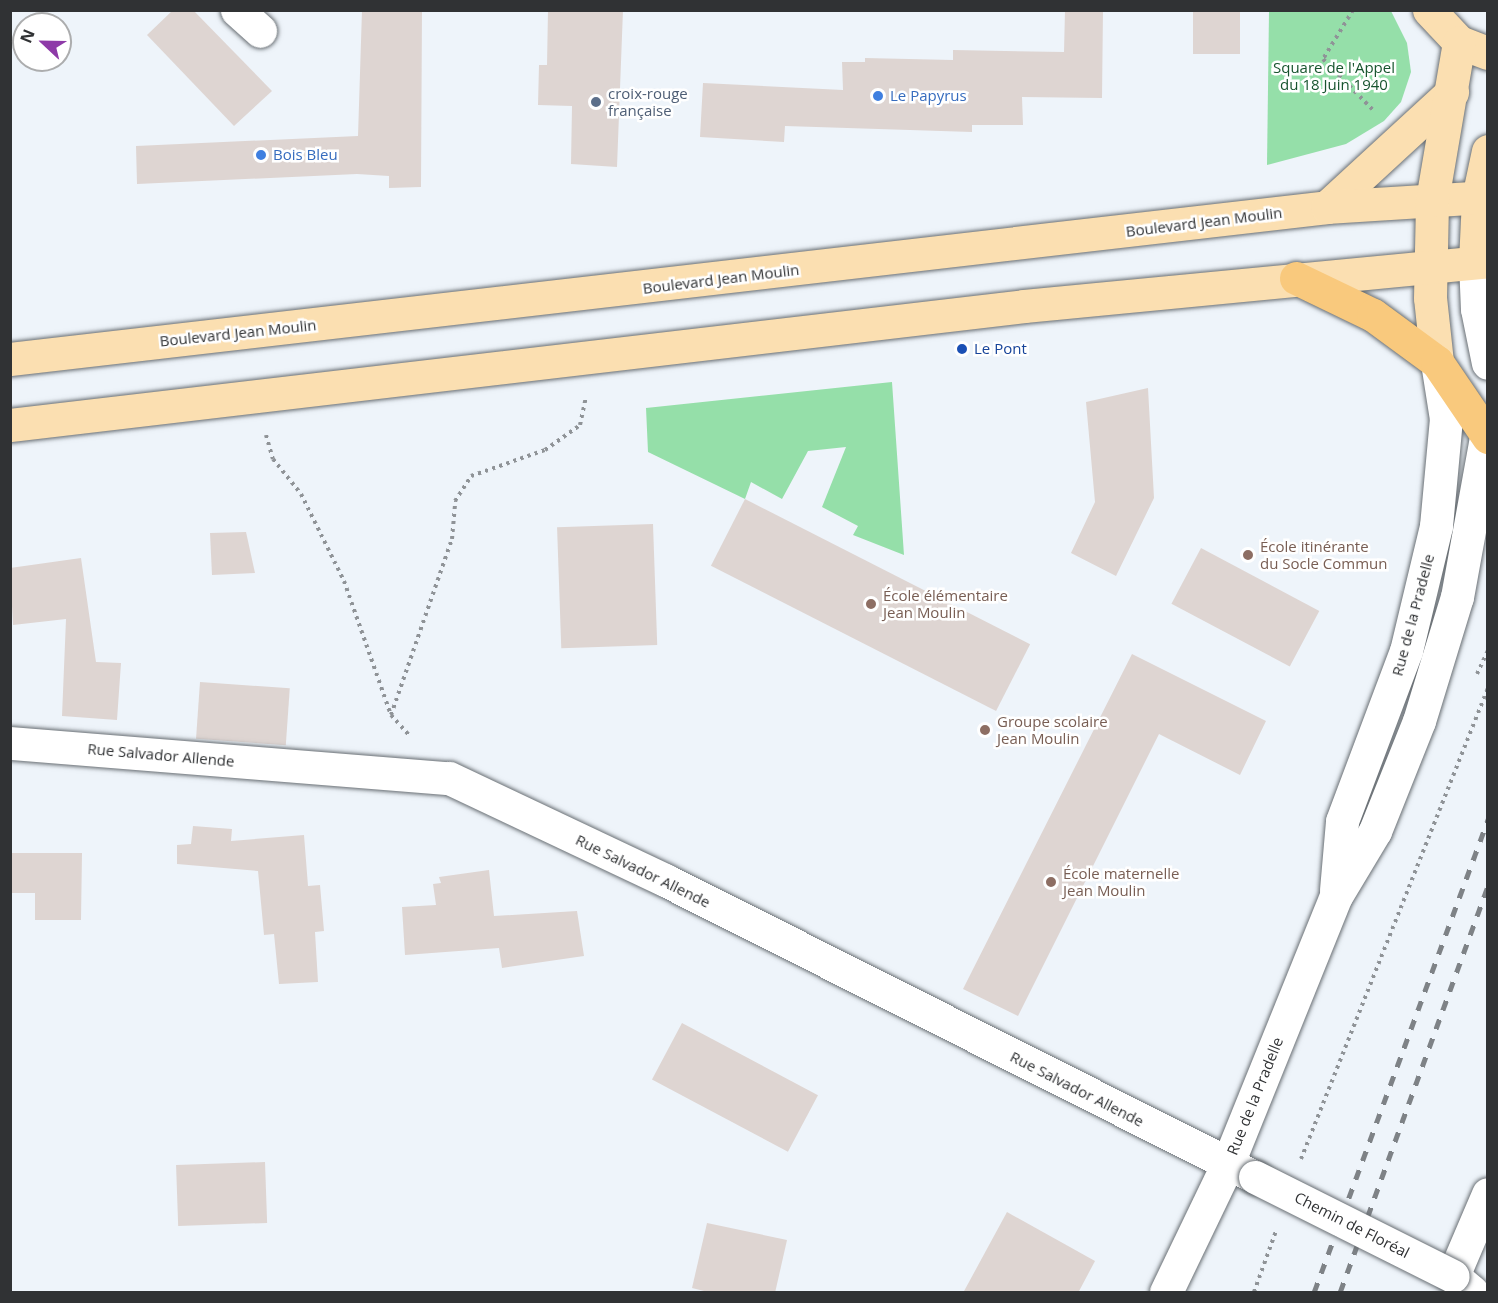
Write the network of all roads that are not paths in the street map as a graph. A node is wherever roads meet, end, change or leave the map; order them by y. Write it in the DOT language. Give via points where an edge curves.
graph roads {
  1 [pos="1429,10"];
  2 [pos="1473,47"];
  3 [pos="1452,92"];
  4 [pos="1488,151"];
  5 [pos="1483,197"];
  6 [pos="1432,200"];
  7 [pos="1327,207"];
  8 [pos="1481,261"];
  9 [pos="1429,266"];
  10 [pos="1296,278"];
  11 [pos="10,359"];
  12 [pos="1437,362"];
  13 [pos="1488,363"];
  14 [pos="10,425"];
  15 [pos="1487,433"];
  16 [pos="10,743"];
  17 [pos="1336,896"];
  18 [pos="1242,1170"];
  19 [pos="1488,1194"];
  20 [pos="1462,1284"];
  21 [pos="1166,1293"];
  1 -- 2 [label="main road"];
  2 -- 3 [label="main road"];
  3 -- 6 [label="main road"];
  3 -- 7 [label="main road"];
  4 -- 5 [label="main road"];
  5 -- 6 [label="main road, Boulevard Jean Moulin"];
  5 -- 8 [label="main road"];
  6 -- 7 [label="main road, Boulevard Jean Moulin"];
  6 -- 9 [label="main road"];
  7 -- 11 [label="main road, Boulevard Jean Moulin"];
  8 -- 9 [label="main road"];
  8 -- 13 [label="street" via="1478,309"];
  9 -- 10 [label="main road"];
  9 -- 12 [label="main road"];
  10 -- 12 [label="highway" via="1373,315"];
  10 -- 14 [label="main road" via="595,355"];
  12 -- 15 [label="highway"];
  12 -- 17 [label="street, Rue de la Pradelle" via="1446,419 1436,526 1406,651 1342,820"];
  15 -- 17 [label="street, Rue de la Pradelle" via="1457,597 1440,662 1375,831"];
  16 -- 18 [label="street, Rue Salvador Allende" via="449,778 665,880"];
  17 -- 18 [label="street, Rue de la Pradelle"];
  18 -- 20 [label="street, Chemin de Floréal, bridge"];
  18 -- 21 [label="street, Rue de la Pradelle"];
  19 -- 20 [label="street"];
}
